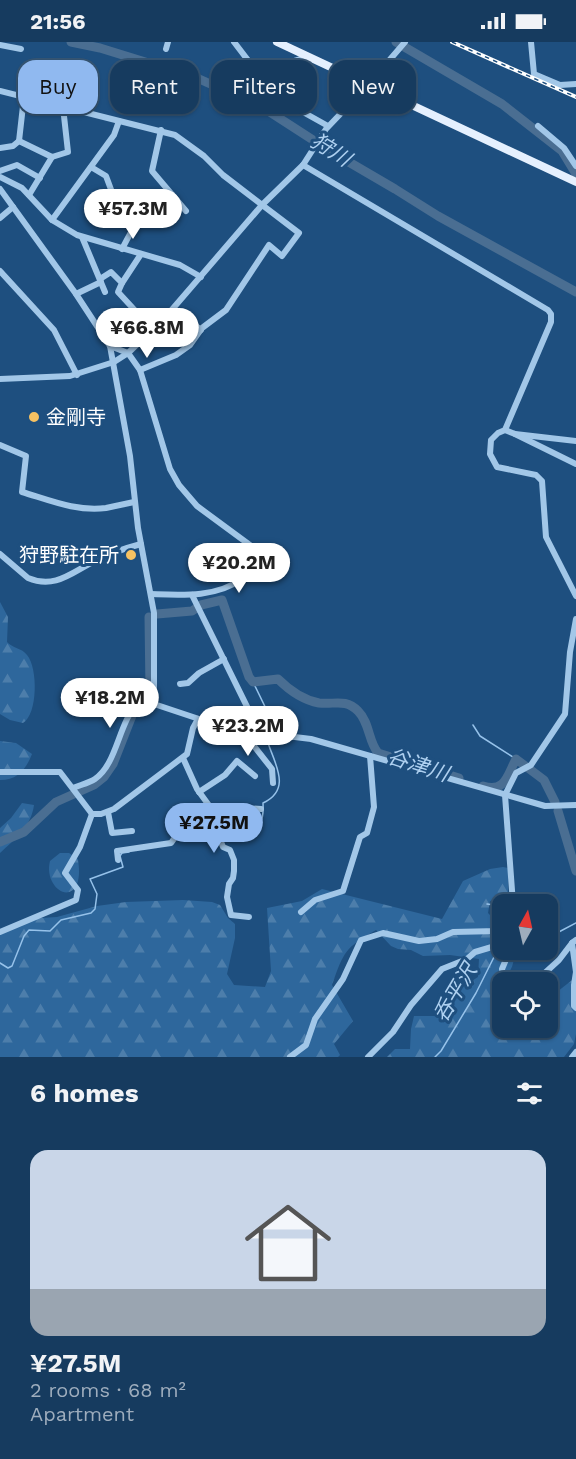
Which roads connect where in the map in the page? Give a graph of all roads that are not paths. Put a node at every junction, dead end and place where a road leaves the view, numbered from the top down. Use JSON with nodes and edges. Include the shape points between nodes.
{"nodes":[{"id":1,"x":234,"y":42,"type":"edge"},
{"id":2,"x":277,"y":42,"type":"edge"},
{"id":3,"x":531,"y":42,"type":"edge"},
{"id":4,"x":403,"y":44,"type":"edge"},
{"id":5,"x":0,"y":45,"type":"edge"},
{"id":6,"x":21,"y":49,"type":"dead end"},
{"id":7,"x":308,"y":57,"type":"junction"},
{"id":8,"x":248,"y":60,"type":"edge"},
{"id":9,"x":298,"y":60,"type":"edge"},
{"id":10,"x":390,"y":60,"type":"edge"},
{"id":11,"x":329,"y":67,"type":"edge"},
{"id":12,"x":576,"y":84,"type":"edge"},
{"id":13,"x":0,"y":91,"type":"edge"},
{"id":14,"x":18,"y":96,"type":"edge"},
{"id":15,"x":416,"y":108,"type":"edge"},
{"id":16,"x":22,"y":114,"type":"edge"},
{"id":17,"x":64,"y":114,"type":"edge"},
{"id":18,"x":91,"y":114,"type":"edge"},
{"id":19,"x":304,"y":114,"type":"edge"},
{"id":20,"x":341,"y":114,"type":"edge"},
{"id":21,"x":119,"y":121,"type":"junction"},
{"id":22,"x":538,"y":126,"type":"dead end"},
{"id":23,"x":327,"y":128,"type":"junction"},
{"id":24,"x":161,"y":130,"type":"junction"},
{"id":25,"x":19,"y":141,"type":"junction"},
{"id":26,"x":0,"y":148,"type":"edge"},
{"id":27,"x":52,"y":157,"type":"junction"},
{"id":28,"x":304,"y":163,"type":"junction"},
{"id":29,"x":576,"y":166,"type":"edge"},
{"id":30,"x":91,"y":167,"type":"junction"},
{"id":31,"x":0,"y":171,"type":"edge"},
{"id":32,"x":0,"y":177,"type":"edge"},
{"id":33,"x":40,"y":178,"type":"junction"},
{"id":34,"x":576,"y":182,"type":"edge"},
{"id":35,"x":0,"y":189,"type":"edge"},
{"id":36,"x":169,"y":193,"type":"junction"},
{"id":37,"x":29,"y":195,"type":"junction"},
{"id":38,"x":262,"y":205,"type":"junction"},
{"id":39,"x":13,"y":207,"type":"junction"},
{"id":40,"x":186,"y":211,"type":"dead end"},
{"id":41,"x":0,"y":218,"type":"edge"},
{"id":42,"x":52,"y":219,"type":"junction"},
{"id":43,"x":137,"y":221,"type":"junction"},
{"id":44,"x":82,"y":237,"type":"junction"},
{"id":45,"x":122,"y":249,"type":"junction"},
{"id":46,"x":141,"y":254,"type":"junction"},
{"id":47,"x":0,"y":271,"type":"edge"},
{"id":48,"x":201,"y":277,"type":"junction"},
{"id":49,"x":101,"y":281,"type":"junction"},
{"id":50,"x":122,"y":283,"type":"junction"},
{"id":51,"x":105,"y":292,"type":"dead end"},
{"id":52,"x":76,"y":294,"type":"junction"},
{"id":53,"x":172,"y":309,"type":"junction"},
{"id":54,"x":153,"y":330,"type":"junction"},
{"id":55,"x":201,"y":330,"type":"junction"},
{"id":56,"x":110,"y":346,"type":"junction"},
{"id":57,"x":128,"y":353,"type":"junction"},
{"id":58,"x":114,"y":362,"type":"junction"},
{"id":59,"x":140,"y":370,"type":"junction"},
{"id":60,"x":77,"y":375,"type":"junction"},
{"id":61,"x":0,"y":379,"type":"edge"},
{"id":62,"x":505,"y":430,"type":"junction"},
{"id":63,"x":515,"y":434,"type":"junction"},
{"id":64,"x":576,"y":441,"type":"edge"},
{"id":65,"x":0,"y":445,"type":"edge"},
{"id":66,"x":576,"y":464,"type":"edge"},
{"id":67,"x":134,"y":502,"type":"junction"},
{"id":68,"x":141,"y":543,"type":"junction"},
{"id":69,"x":0,"y":554,"type":"edge"},
{"id":70,"x":151,"y":594,"type":"junction"},
{"id":71,"x":192,"y":595,"type":"junction"},
{"id":72,"x":576,"y":596,"type":"edge"},
{"id":73,"x":576,"y":619,"type":"edge"},
{"id":74,"x":224,"y":659,"type":"junction"},
{"id":75,"x":180,"y":684,"type":"dead end"},
{"id":76,"x":154,"y":704,"type":"junction"},
{"id":77,"x":198,"y":719,"type":"junction"},
{"id":78,"x":246,"y":732,"type":"junction"},
{"id":79,"x":260,"y":733,"type":"junction"},
{"id":80,"x":370,"y":756,"type":"junction"},
{"id":81,"x":183,"y":758,"type":"junction"},
{"id":82,"x":0,"y":772,"type":"edge"},
{"id":83,"x":255,"y":776,"type":"dead end"},
{"id":84,"x":273,"y":783,"type":"dead end"},
{"id":85,"x":73,"y":788,"type":"junction"},
{"id":86,"x":200,"y":792,"type":"junction"},
{"id":87,"x":505,"y":795,"type":"junction"},
{"id":88,"x":576,"y":805,"type":"edge"},
{"id":89,"x":210,"y":806,"type":"junction"},
{"id":90,"x":261,"y":808,"type":"dead end"},
{"id":91,"x":108,"y":812,"type":"junction"},
{"id":92,"x":92,"y":814,"type":"junction"},
{"id":93,"x":132,"y":831,"type":"dead end"},
{"id":94,"x":217,"y":831,"type":"junction"},
{"id":95,"x":118,"y":860,"type":"dead end"},
{"id":96,"x":512,"y":894,"type":"edge"},
{"id":97,"x":301,"y":912,"type":"dead end"},
{"id":98,"x":249,"y":917,"type":"dead end"},
{"id":99,"x":492,"y":931,"type":"edge"},
{"id":100,"x":0,"y":932,"type":"edge"},
{"id":101,"x":574,"y":944,"type":"edge"},
{"id":102,"x":492,"y":947,"type":"edge"},
{"id":103,"x":546,"y":972,"type":"edge"},
{"id":104,"x":576,"y":1008,"type":"edge"},
{"id":105,"x":576,"y":1052,"type":"edge"},
{"id":106,"x":291,"y":1057,"type":"edge"},
{"id":107,"x":368,"y":1057,"type":"edge"},
{"id":108,"x":572,"y":1057,"type":"edge"}],
"edges":[{"from":1,"to":8,"type":"street"},
{"from":2,"to":7,"type":"main road"},
{"from":3,"to":12,"type":"street","via":[[534,74],[560,85]]},
{"from":4,"to":10,"type":"street"},
{"from":5,"to":6,"type":"street"},
{"from":7,"to":9,"type":"street"},
{"from":7,"to":11,"type":"main road"},
{"from":13,"to":14,"type":"street"},
{"from":15,"to":34,"type":"main road"},
{"from":16,"to":25,"type":"street"},
{"from":17,"to":27,"type":"street","via":[[68,152]]},
{"from":18,"to":21,"type":"street"},
{"from":19,"to":23,"type":"street"},
{"from":20,"to":23,"type":"street"},
{"from":21,"to":24,"type":"street"},
{"from":21,"to":30,"type":"street","via":[[114,135]]},
{"from":22,"to":29,"type":"street","via":[[564,148]]},
{"from":23,"to":28,"type":"street"},
{"from":24,"to":36,"type":"street","via":[[152,171]]},
{"from":24,"to":38,"type":"street","via":[[204,156]]},
{"from":25,"to":26,"type":"street"},
{"from":25,"to":27,"type":"street"},
{"from":27,"to":33,"type":"street"},
{"from":28,"to":38,"type":"street"},
{"from":28,"to":62,"type":"street","via":[[550,311],[551,322]]},
{"from":30,"to":42,"type":"street"},
{"from":30,"to":43,"type":"street","via":[[106,176],[116,204]]},
{"from":31,"to":33,"type":"street","via":[[17,165]]},
{"from":32,"to":37,"type":"street"},
{"from":33,"to":37,"type":"street"},
{"from":35,"to":39,"type":"street"},
{"from":36,"to":40,"type":"street"},
{"from":36,"to":43,"type":"street","via":[[150,204]]},
{"from":37,"to":42,"type":"street"},
{"from":38,"to":48,"type":"street"},
{"from":38,"to":55,"type":"street","via":[[299,233],[282,256],[269,245],[226,310]]},
{"from":39,"to":41,"type":"street"},
{"from":39,"to":52,"type":"street"},
{"from":42,"to":44,"type":"street"},
{"from":43,"to":45,"type":"street"},
{"from":44,"to":45,"type":"street"},
{"from":44,"to":49,"type":"street"},
{"from":45,"to":46,"type":"street"},
{"from":46,"to":48,"type":"street","via":[[180,265]]},
{"from":46,"to":50,"type":"street"},
{"from":47,"to":60,"type":"street","via":[[54,330]]},
{"from":48,"to":53,"type":"street"},
{"from":49,"to":50,"type":"street","via":[[111,272]]},
{"from":49,"to":51,"type":"street"},
{"from":49,"to":52,"type":"street"},
{"from":50,"to":54,"type":"street","via":[[118,292]]},
{"from":52,"to":56,"type":"street"},
{"from":53,"to":54,"type":"street"},
{"from":53,"to":55,"type":"street"},
{"from":54,"to":57,"type":"street"},
{"from":55,"to":59,"type":"street","via":[[176,355]]},
{"from":56,"to":57,"type":"street"},
{"from":56,"to":58,"type":"street"},
{"from":57,"to":58,"type":"street"},
{"from":57,"to":59,"type":"street"},
{"from":58,"to":60,"type":"street"},
{"from":58,"to":67,"type":"street"},
{"from":59,"to":71,"type":"street","via":[[170,468],[179,485],[197,506],[262,554],[242,579],[225,588]]},
{"from":60,"to":61,"type":"street"},
{"from":62,"to":63,"type":"street"},
{"from":62,"to":72,"type":"street","via":[[491,440],[493,463],[540,478],[546,537]]},
{"from":63,"to":64,"type":"street"},
{"from":63,"to":66,"type":"street"},
{"from":65,"to":67,"type":"street","via":[[26,456],[22,492],[67,506],[105,508]]},
{"from":67,"to":68,"type":"street"},
{"from":68,"to":69,"type":"street","via":[[96,560],[59,581],[28,578]]},
{"from":68,"to":70,"type":"street"},
{"from":70,"to":71,"type":"street"},
{"from":70,"to":76,"type":"street","via":[[155,627]]},
{"from":71,"to":74,"type":"street"},
{"from":73,"to":87,"type":"street","via":[[565,714],[531,765],[516,773]]},
{"from":74,"to":75,"type":"street","via":[[188,683]]},
{"from":74,"to":79,"type":"street"},
{"from":76,"to":77,"type":"street"},
{"from":76,"to":85,"type":"street","via":[[139,702],[130,710],[104,769],[95,779]]},
{"from":77,"to":78,"type":"street"},
{"from":77,"to":81,"type":"street"},
{"from":78,"to":79,"type":"street"},
{"from":78,"to":84,"type":"street","via":[[272,769]]},
{"from":79,"to":80,"type":"street","via":[[311,739]]},
{"from":80,"to":87,"type":"street"},
{"from":80,"to":97,"type":"street","via":[[374,807],[343,891],[315,900]]},
{"from":81,"to":86,"type":"street"},
{"from":81,"to":91,"type":"street"},
{"from":82,"to":85,"type":"street","via":[[55,770]]},
{"from":83,"to":86,"type":"street","via":[[237,761],[225,775]]},
{"from":85,"to":92,"type":"street"},
{"from":86,"to":89,"type":"street"},
{"from":87,"to":88,"type":"street","via":[[545,806]]},
{"from":87,"to":96,"type":"street"},
{"from":89,"to":90,"type":"street"},
{"from":89,"to":94,"type":"street","via":[[216,815]]},
{"from":91,"to":92,"type":"street"},
{"from":91,"to":93,"type":"street","via":[[112,833]]},
{"from":92,"to":100,"type":"street","via":[[65,873],[78,890],[76,900]]},
{"from":94,"to":95,"type":"street","via":[[176,836],[171,843],[117,851]]},
{"from":94,"to":98,"type":"street","via":[[234,860],[228,897],[231,915]]},
{"from":99,"to":106,"type":"street","via":[[453,932],[419,941],[383,933],[361,940],[343,979],[315,1019],[306,1045]]},
{"from":101,"to":103,"type":"street"},
{"from":101,"to":104,"type":"street"},
{"from":102,"to":107,"type":"street","via":[[442,969],[393,1032]]},
{"from":105,"to":108,"type":"street"}]}
